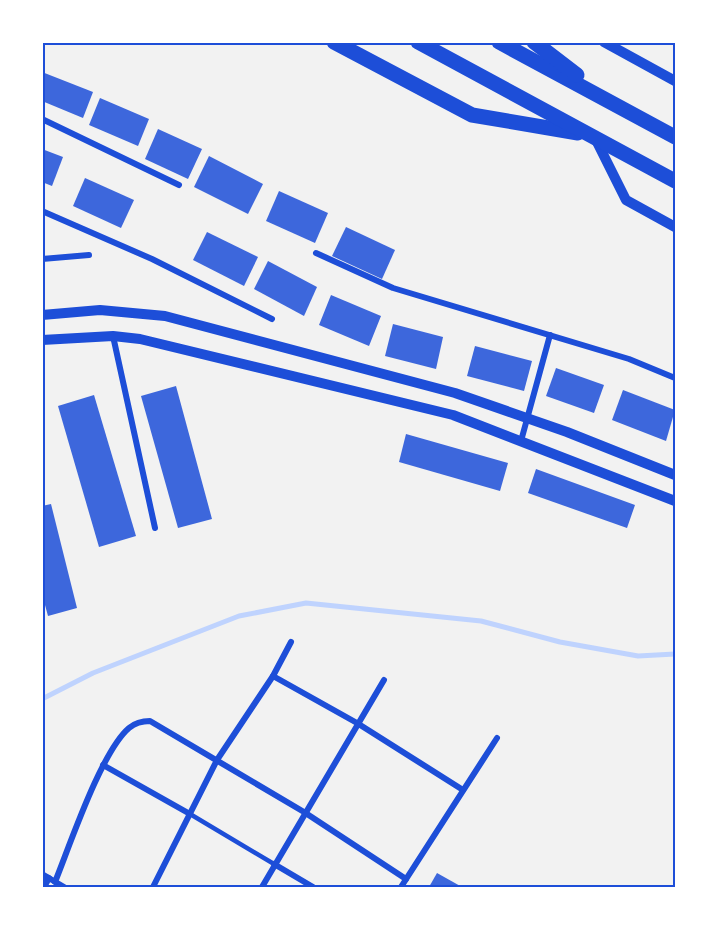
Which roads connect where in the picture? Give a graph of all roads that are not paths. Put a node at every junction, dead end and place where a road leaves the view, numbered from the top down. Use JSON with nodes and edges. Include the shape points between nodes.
{"nodes":[{"id":1,"x":334,"y":42,"type":"edge"},
{"id":2,"x":417,"y":42,"type":"edge"},
{"id":3,"x":534,"y":42,"type":"edge"},
{"id":4,"x":604,"y":42,"type":"edge"},
{"id":5,"x":503,"y":44,"type":"edge"},
{"id":6,"x":675,"y":81,"type":"edge"},
{"id":7,"x":612,"y":102,"type":"junction"},
{"id":8,"x":42,"y":118,"type":"edge"},
{"id":9,"x":593,"y":135,"type":"junction"},
{"id":10,"x":675,"y":137,"type":"edge"},
{"id":11,"x":675,"y":181,"type":"edge"},
{"id":12,"x":179,"y":185,"type":"dead end"},
{"id":13,"x":42,"y":211,"type":"edge"},
{"id":14,"x":675,"y":227,"type":"edge"},
{"id":15,"x":316,"y":254,"type":"dead end"},
{"id":16,"x":90,"y":255,"type":"dead end"},
{"id":17,"x":42,"y":259,"type":"edge"},
{"id":18,"x":42,"y":315,"type":"edge"},
{"id":19,"x":272,"y":319,"type":"dead end"},
{"id":20,"x":550,"y":335,"type":"junction"},
{"id":21,"x":113,"y":336,"type":"junction"},
{"id":22,"x":42,"y":340,"type":"edge"},
{"id":23,"x":675,"y":378,"type":"edge"},
{"id":24,"x":528,"y":418,"type":"junction"},
{"id":25,"x":521,"y":441,"type":"junction"},
{"id":26,"x":675,"y":476,"type":"edge"},
{"id":27,"x":675,"y":501,"type":"edge"},
{"id":28,"x":155,"y":528,"type":"dead end"},
{"id":29,"x":291,"y":642,"type":"dead end"},
{"id":30,"x":273,"y":676,"type":"junction"},
{"id":31,"x":384,"y":680,"type":"dead end"},
{"id":32,"x":357,"y":723,"type":"junction"},
{"id":33,"x":497,"y":738,"type":"dead end"},
{"id":34,"x":217,"y":760,"type":"junction"},
{"id":35,"x":104,"y":765,"type":"junction"},
{"id":36,"x":463,"y":790,"type":"junction"},
{"id":37,"x":304,"y":812,"type":"junction"},
{"id":38,"x":190,"y":814,"type":"junction"},
{"id":39,"x":274,"y":864,"type":"junction"},
{"id":40,"x":42,"y":874,"type":"edge"},
{"id":41,"x":406,"y":879,"type":"junction"},
{"id":42,"x":52,"y":880,"type":"junction"},
{"id":43,"x":44,"y":887,"type":"edge"},
{"id":44,"x":64,"y":887,"type":"edge"},
{"id":45,"x":153,"y":887,"type":"edge"},
{"id":46,"x":262,"y":887,"type":"edge"},
{"id":47,"x":314,"y":887,"type":"edge"},
{"id":48,"x":401,"y":887,"type":"edge"}],
"edges":[{"from":1,"to":9,"type":"highway","via":[[472,115]]},
{"from":2,"to":9,"type":"highway"},
{"from":3,"to":7,"type":"highway"},
{"from":4,"to":6,"type":"street"},
{"from":5,"to":7,"type":"highway"},
{"from":7,"to":10,"type":"highway"},
{"from":8,"to":12,"type":"street"},
{"from":9,"to":11,"type":"highway"},
{"from":9,"to":14,"type":"street","via":[[626,200]]},
{"from":13,"to":19,"type":"street","via":[[152,259]]},
{"from":15,"to":20,"type":"street","via":[[393,288]]},
{"from":16,"to":17,"type":"street"},
{"from":18,"to":24,"type":"street","via":[[100,310],[165,316],[406,378]]},
{"from":20,"to":23,"type":"street","via":[[629,359]]},
{"from":20,"to":24,"type":"street"},
{"from":21,"to":22,"type":"street"},
{"from":21,"to":25,"type":"street","via":[[176,346],[368,393],[453,415]]},
{"from":21,"to":28,"type":"street"},
{"from":24,"to":25,"type":"street"},
{"from":24,"to":26,"type":"street"},
{"from":25,"to":27,"type":"street"},
{"from":29,"to":30,"type":"street"},
{"from":30,"to":32,"type":"street"},
{"from":30,"to":34,"type":"street"},
{"from":31,"to":32,"type":"street"},
{"from":32,"to":36,"type":"street"},
{"from":32,"to":37,"type":"street"},
{"from":33,"to":36,"type":"street"},
{"from":34,"to":35,"type":"street","via":[[150,721],[128,729]]},
{"from":34,"to":37,"type":"street"},
{"from":34,"to":38,"type":"street"},
{"from":35,"to":38,"type":"street"},
{"from":35,"to":42,"type":"street"},
{"from":36,"to":41,"type":"street"},
{"from":37,"to":39,"type":"street"},
{"from":37,"to":41,"type":"street"},
{"from":38,"to":39,"type":"lane"},
{"from":38,"to":45,"type":"street"},
{"from":39,"to":46,"type":"street"},
{"from":39,"to":47,"type":"street"},
{"from":40,"to":42,"type":"street"},
{"from":41,"to":48,"type":"street"},
{"from":42,"to":43,"type":"street"},
{"from":42,"to":44,"type":"street"}]}
